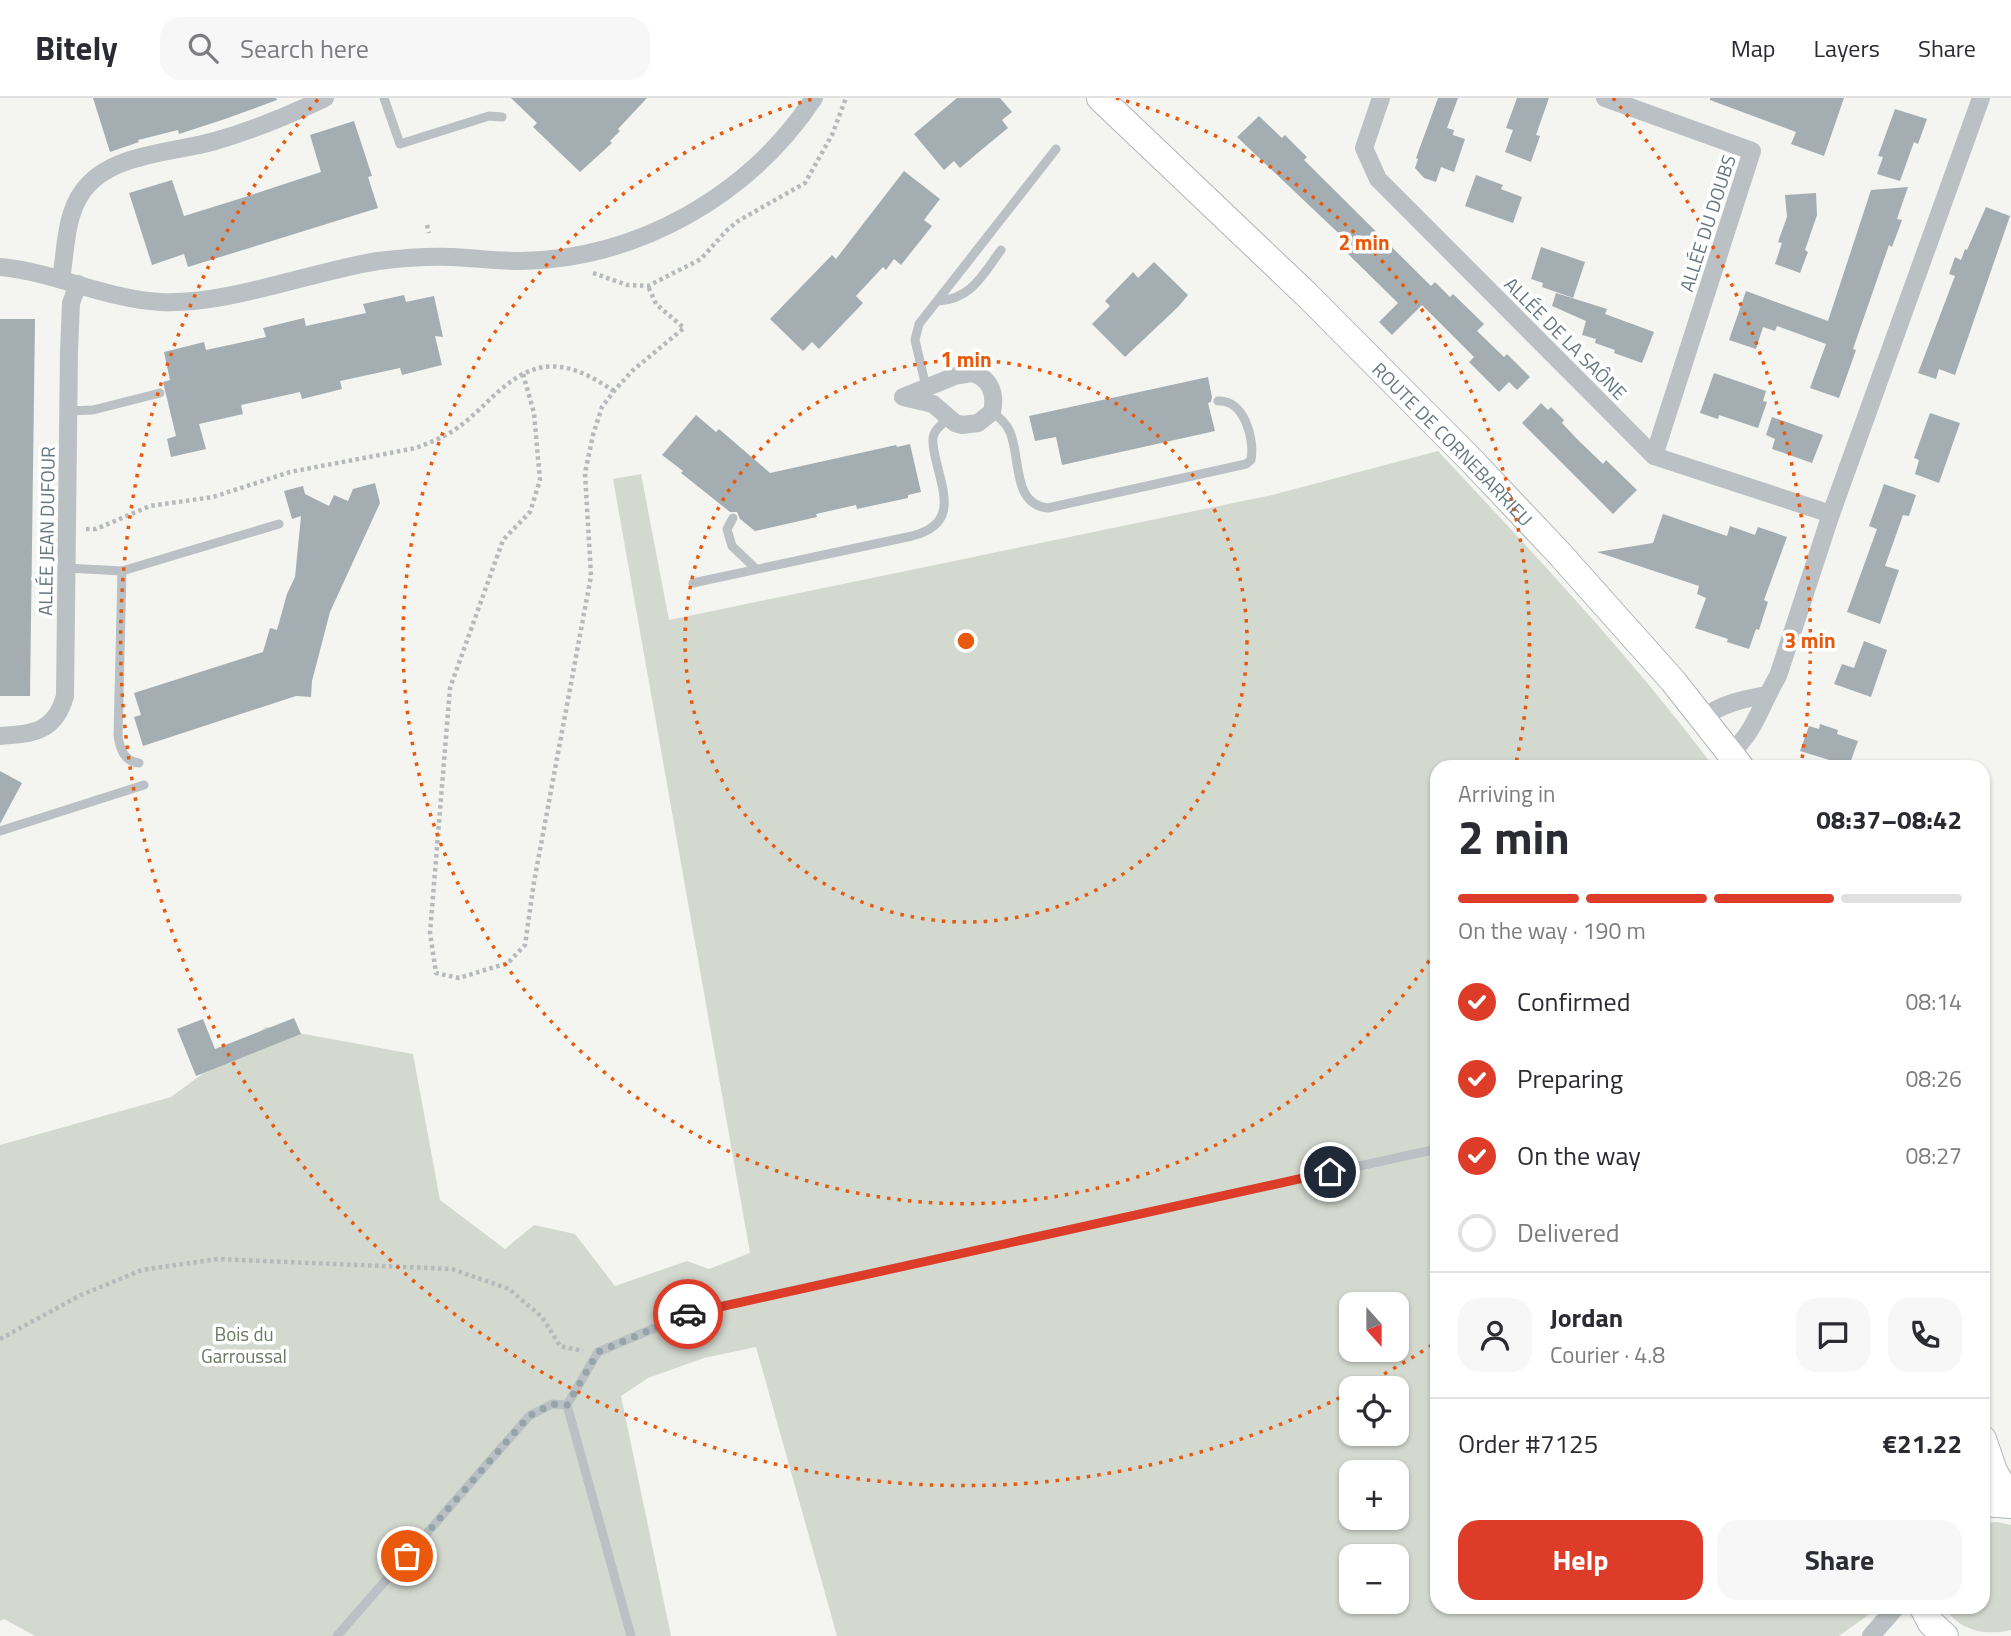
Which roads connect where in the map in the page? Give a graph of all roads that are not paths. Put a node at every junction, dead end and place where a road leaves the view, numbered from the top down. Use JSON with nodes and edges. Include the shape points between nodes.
{"nodes":[{"id":1,"x":325,"y":98,"type":"edge"},
{"id":2,"x":384,"y":98,"type":"edge"},
{"id":3,"x":814,"y":98,"type":"edge"},
{"id":4,"x":1100,"y":98,"type":"edge"},
{"id":5,"x":1119,"y":98,"type":"edge"},
{"id":6,"x":1381,"y":98,"type":"edge"},
{"id":7,"x":1605,"y":98,"type":"edge"},
{"id":8,"x":1974,"y":100,"type":"edge"},
{"id":9,"x":502,"y":117,"type":"dead end"},
{"id":10,"x":1145,"y":138,"type":"junction"},
{"id":11,"x":1056,"y":149,"type":"dead end"},
{"id":12,"x":1001,"y":250,"type":"dead end"},
{"id":13,"x":0,"y":267,"type":"edge"},
{"id":14,"x":69,"y":281,"type":"junction"},
{"id":15,"x":938,"y":301,"type":"junction"},
{"id":16,"x":926,"y":387,"type":"junction"},
{"id":17,"x":160,"y":393,"type":"dead end"},
{"id":18,"x":1218,"y":401,"type":"dead end"},
{"id":19,"x":68,"y":411,"type":"junction"},
{"id":20,"x":992,"y":412,"type":"junction"},
{"id":21,"x":949,"y":418,"type":"junction"},
{"id":22,"x":1654,"y":456,"type":"junction"},
{"id":23,"x":1831,"y":514,"type":"junction"},
{"id":24,"x":733,"y":517,"type":"dead end"},
{"id":25,"x":279,"y":524,"type":"dead end"},
{"id":26,"x":67,"y":568,"type":"junction"},
{"id":27,"x":757,"y":569,"type":"junction"},
{"id":28,"x":122,"y":571,"type":"junction"},
{"id":29,"x":693,"y":583,"type":"dead end"},
{"id":30,"x":1766,"y":695,"type":"junction"},
{"id":31,"x":1703,"y":718,"type":"junction"},
{"id":32,"x":0,"y":736,"type":"edge"},
{"id":33,"x":1735,"y":760,"type":"edge"},
{"id":34,"x":139,"y":763,"type":"dead end"},
{"id":35,"x":144,"y":785,"type":"dead end"},
{"id":36,"x":0,"y":831,"type":"edge"},
{"id":37,"x":1430,"y":1151,"type":"edge"},
{"id":38,"x":567,"y":1405,"type":"junction"},
{"id":39,"x":1990,"y":1459,"type":"edge"},
{"id":40,"x":1990,"y":1502,"type":"edge"},
{"id":41,"x":2011,"y":1503,"type":"edge"},
{"id":42,"x":1890,"y":1614,"type":"edge"},
{"id":43,"x":1926,"y":1614,"type":"edge"},
{"id":44,"x":337,"y":1636,"type":"edge"},
{"id":45,"x":631,"y":1636,"type":"edge"},
{"id":46,"x":1871,"y":1636,"type":"edge"},
{"id":47,"x":1945,"y":1636,"type":"edge"}],
"edges":[{"from":1,"to":14,"type":"street","name":"ALLÉE JEAN DUFOUR","via":[[253,129],[125,162],[102,173],[74,206]]},
{"from":2,"to":9,"type":"lane","via":[[400,144],[489,116]]},
{"from":3,"to":14,"type":"street","via":[[774,149],[721,194],[660,230],[593,252],[522,261],[394,259],[181,302],[127,297]]},
{"from":4,"to":10,"type":"main road","name":"ROUTE DE CORNEBARRIEU"},
{"from":5,"to":10,"type":"main road","name":"ROUTE DE CORNEBARRIEU"},
{"from":6,"to":22,"type":"street","name":"ALLÉE DE LA SAÔNE","via":[[1364,148],[1378,179]]},
{"from":7,"to":22,"type":"street","name":"ALLÉE DU DOUBS","via":[[1752,151]]},
{"from":8,"to":23,"type":"street"},
{"from":10,"to":31,"type":"main road","name":"ROUTE DE CORNEBARRIEU","via":[[1463,451]]},
{"from":11,"to":15,"type":"lane"},
{"from":12,"to":15,"type":"lane","via":[[970,290]]},
{"from":13,"to":14,"type":"street"},
{"from":14,"to":19,"type":"street","name":"ALLÉE JEAN DUFOUR"},
{"from":15,"to":16,"type":"lane","via":[[919,324],[915,340]]},
{"from":16,"to":20,"type":"street","via":[[965,373],[979,375],[992,390]]},
{"from":16,"to":21,"type":"street","via":[[903,397],[933,404]]},
{"from":17,"to":19,"type":"lane","via":[[93,410]]},
{"from":18,"to":20,"type":"lane","via":[[1232,403],[1243,415],[1252,452],[1246,464],[1048,508],[1026,498],[1010,433]]},
{"from":19,"to":26,"type":"street","name":"ALLÉE JEAN DUFOUR"},
{"from":20,"to":21,"type":"street","via":[[971,425]]},
{"from":21,"to":27,"type":"lane","via":[[933,439],[945,502],[943,515],[932,529]]},
{"from":22,"to":23,"type":"street","name":"ALLÉE DE LA SAÔNE"},
{"from":23,"to":30,"type":"street","via":[[1778,676]]},
{"from":24,"to":27,"type":"lane","via":[[727,530],[730,542]]},
{"from":25,"to":28,"type":"lane"},
{"from":26,"to":28,"type":"lane"},
{"from":26,"to":32,"type":"street","name":"ALLÉE JEAN DUFOUR","via":[[61,708],[48,725],[34,733]]},
{"from":27,"to":29,"type":"lane"},
{"from":28,"to":34,"type":"lane","via":[[118,736],[125,757]]},
{"from":30,"to":31,"type":"street","via":[[1740,700]]},
{"from":30,"to":33,"type":"street"},
{"from":31,"to":33,"type":"main road","name":"ROUTE DE CORNEBARRIEU"},
{"from":35,"to":36,"type":"lane"},
{"from":37,"to":38,"type":"lane","via":[[690,1313],[598,1352]]},
{"from":38,"to":44,"type":"lane","via":[[552,1404],[529,1416]]},
{"from":38,"to":45,"type":"lane"},
{"from":39,"to":41,"type":"main road"},
{"from":40,"to":41,"type":"main road"},
{"from":42,"to":46,"type":"street"},
{"from":43,"to":47,"type":"main road"}]}
